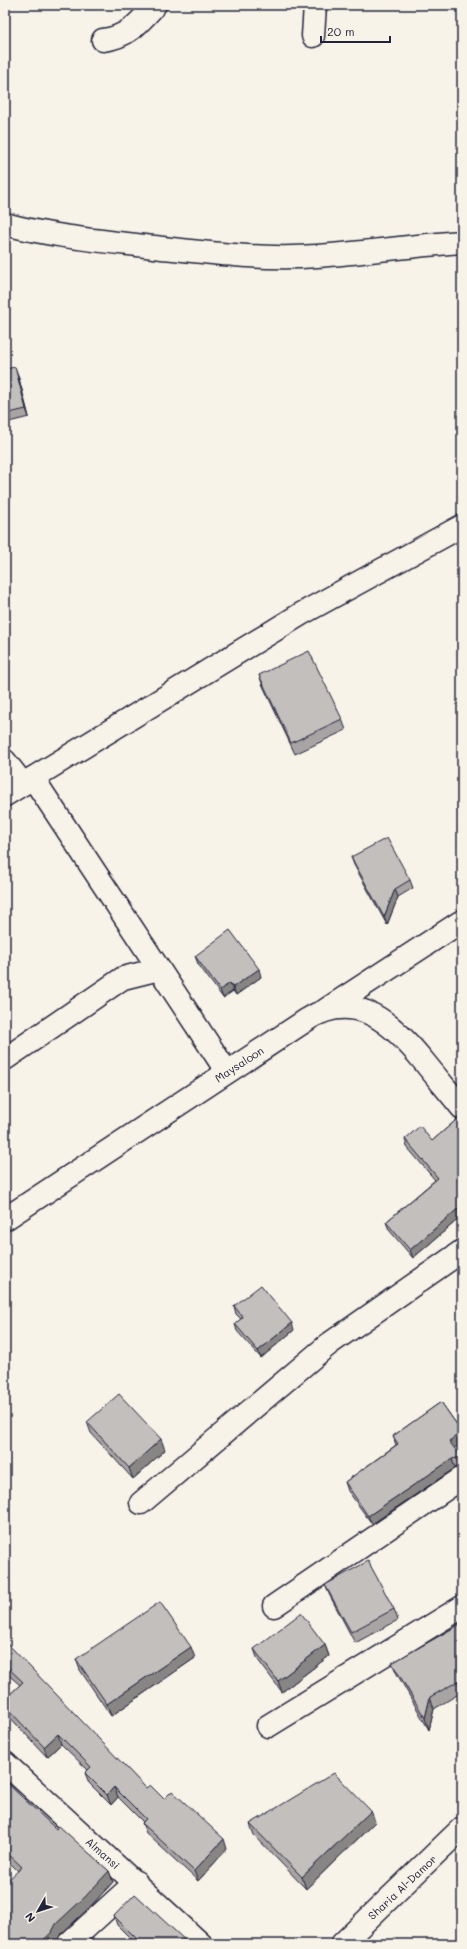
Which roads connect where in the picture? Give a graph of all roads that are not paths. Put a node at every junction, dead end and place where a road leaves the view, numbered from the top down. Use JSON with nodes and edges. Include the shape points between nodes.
{"nodes":[{"id":1,"x":155,"y":5,"type":"edge"},
{"id":2,"x":315,"y":5,"type":"edge"},
{"id":3,"x":313,"y":36,"type":"dead end"},
{"id":4,"x":103,"y":40,"type":"dead end"},
{"id":5,"x":5,"y":224,"type":"edge"},
{"id":6,"x":462,"y":242,"type":"edge"},
{"id":7,"x":462,"y":526,"type":"edge"},
{"id":8,"x":5,"y":761,"type":"edge"},
{"id":9,"x":28,"y":781,"type":"junction"},
{"id":10,"x":5,"y":795,"type":"edge"},
{"id":11,"x":462,"y":921,"type":"edge"},
{"id":12,"x":159,"y":969,"type":"junction"},
{"id":13,"x":324,"y":1011,"type":"junction"},
{"id":14,"x":5,"y":1059,"type":"edge"},
{"id":15,"x":227,"y":1072,"type":"junction"},
{"id":16,"x":462,"y":1108,"type":"edge"},
{"id":17,"x":5,"y":1219,"type":"edge"},
{"id":18,"x":462,"y":1251,"type":"edge"},
{"id":19,"x":462,"y":1478,"type":"edge"},
{"id":20,"x":141,"y":1504,"type":"dead end"},
{"id":21,"x":274,"y":1606,"type":"dead end"},
{"id":22,"x":462,"y":1606,"type":"edge"},
{"id":23,"x":268,"y":1726,"type":"dead end"},
{"id":24,"x":5,"y":1763,"type":"edge"},
{"id":25,"x":462,"y":1828,"type":"edge"},
{"id":26,"x":136,"y":1882,"type":"junction"},
{"id":27,"x":68,"y":1944,"type":"edge"},
{"id":28,"x":201,"y":1944,"type":"edge"},
{"id":29,"x":342,"y":1944,"type":"edge"}],
"edges":[{"from":1,"to":4,"type":"street","via":[[135,28],[124,35]]},
{"from":2,"to":3,"type":"street"},
{"from":5,"to":6,"type":"street","via":[[28,230],[112,242],[247,257],[317,257]]},
{"from":7,"to":9,"type":"street","via":[[301,614]]},
{"from":8,"to":9,"type":"street"},
{"from":9,"to":10,"type":"street"},
{"from":9,"to":12,"type":"street"},
{"from":11,"to":13,"type":"street"},
{"from":12,"to":14,"type":"street","via":[[123,978]]},
{"from":12,"to":15,"type":"street"},
{"from":13,"to":15,"type":"street","name":"Maysaloon"},
{"from":13,"to":16,"type":"street","name":"Maysaloon","via":[[356,1008],[376,1016],[395,1029]]},
{"from":15,"to":17,"type":"street","name":"Maysaloon"},
{"from":18,"to":20,"type":"street","via":[[329,1344]]},
{"from":19,"to":21,"type":"street"},
{"from":22,"to":23,"type":"street"},
{"from":24,"to":26,"type":"street","name":"Almansi"},
{"from":25,"to":29,"type":"street","name":"Sharia Al-Damor"},
{"from":26,"to":27,"type":"street"},
{"from":26,"to":28,"type":"street","name":"Almansi"}]}
